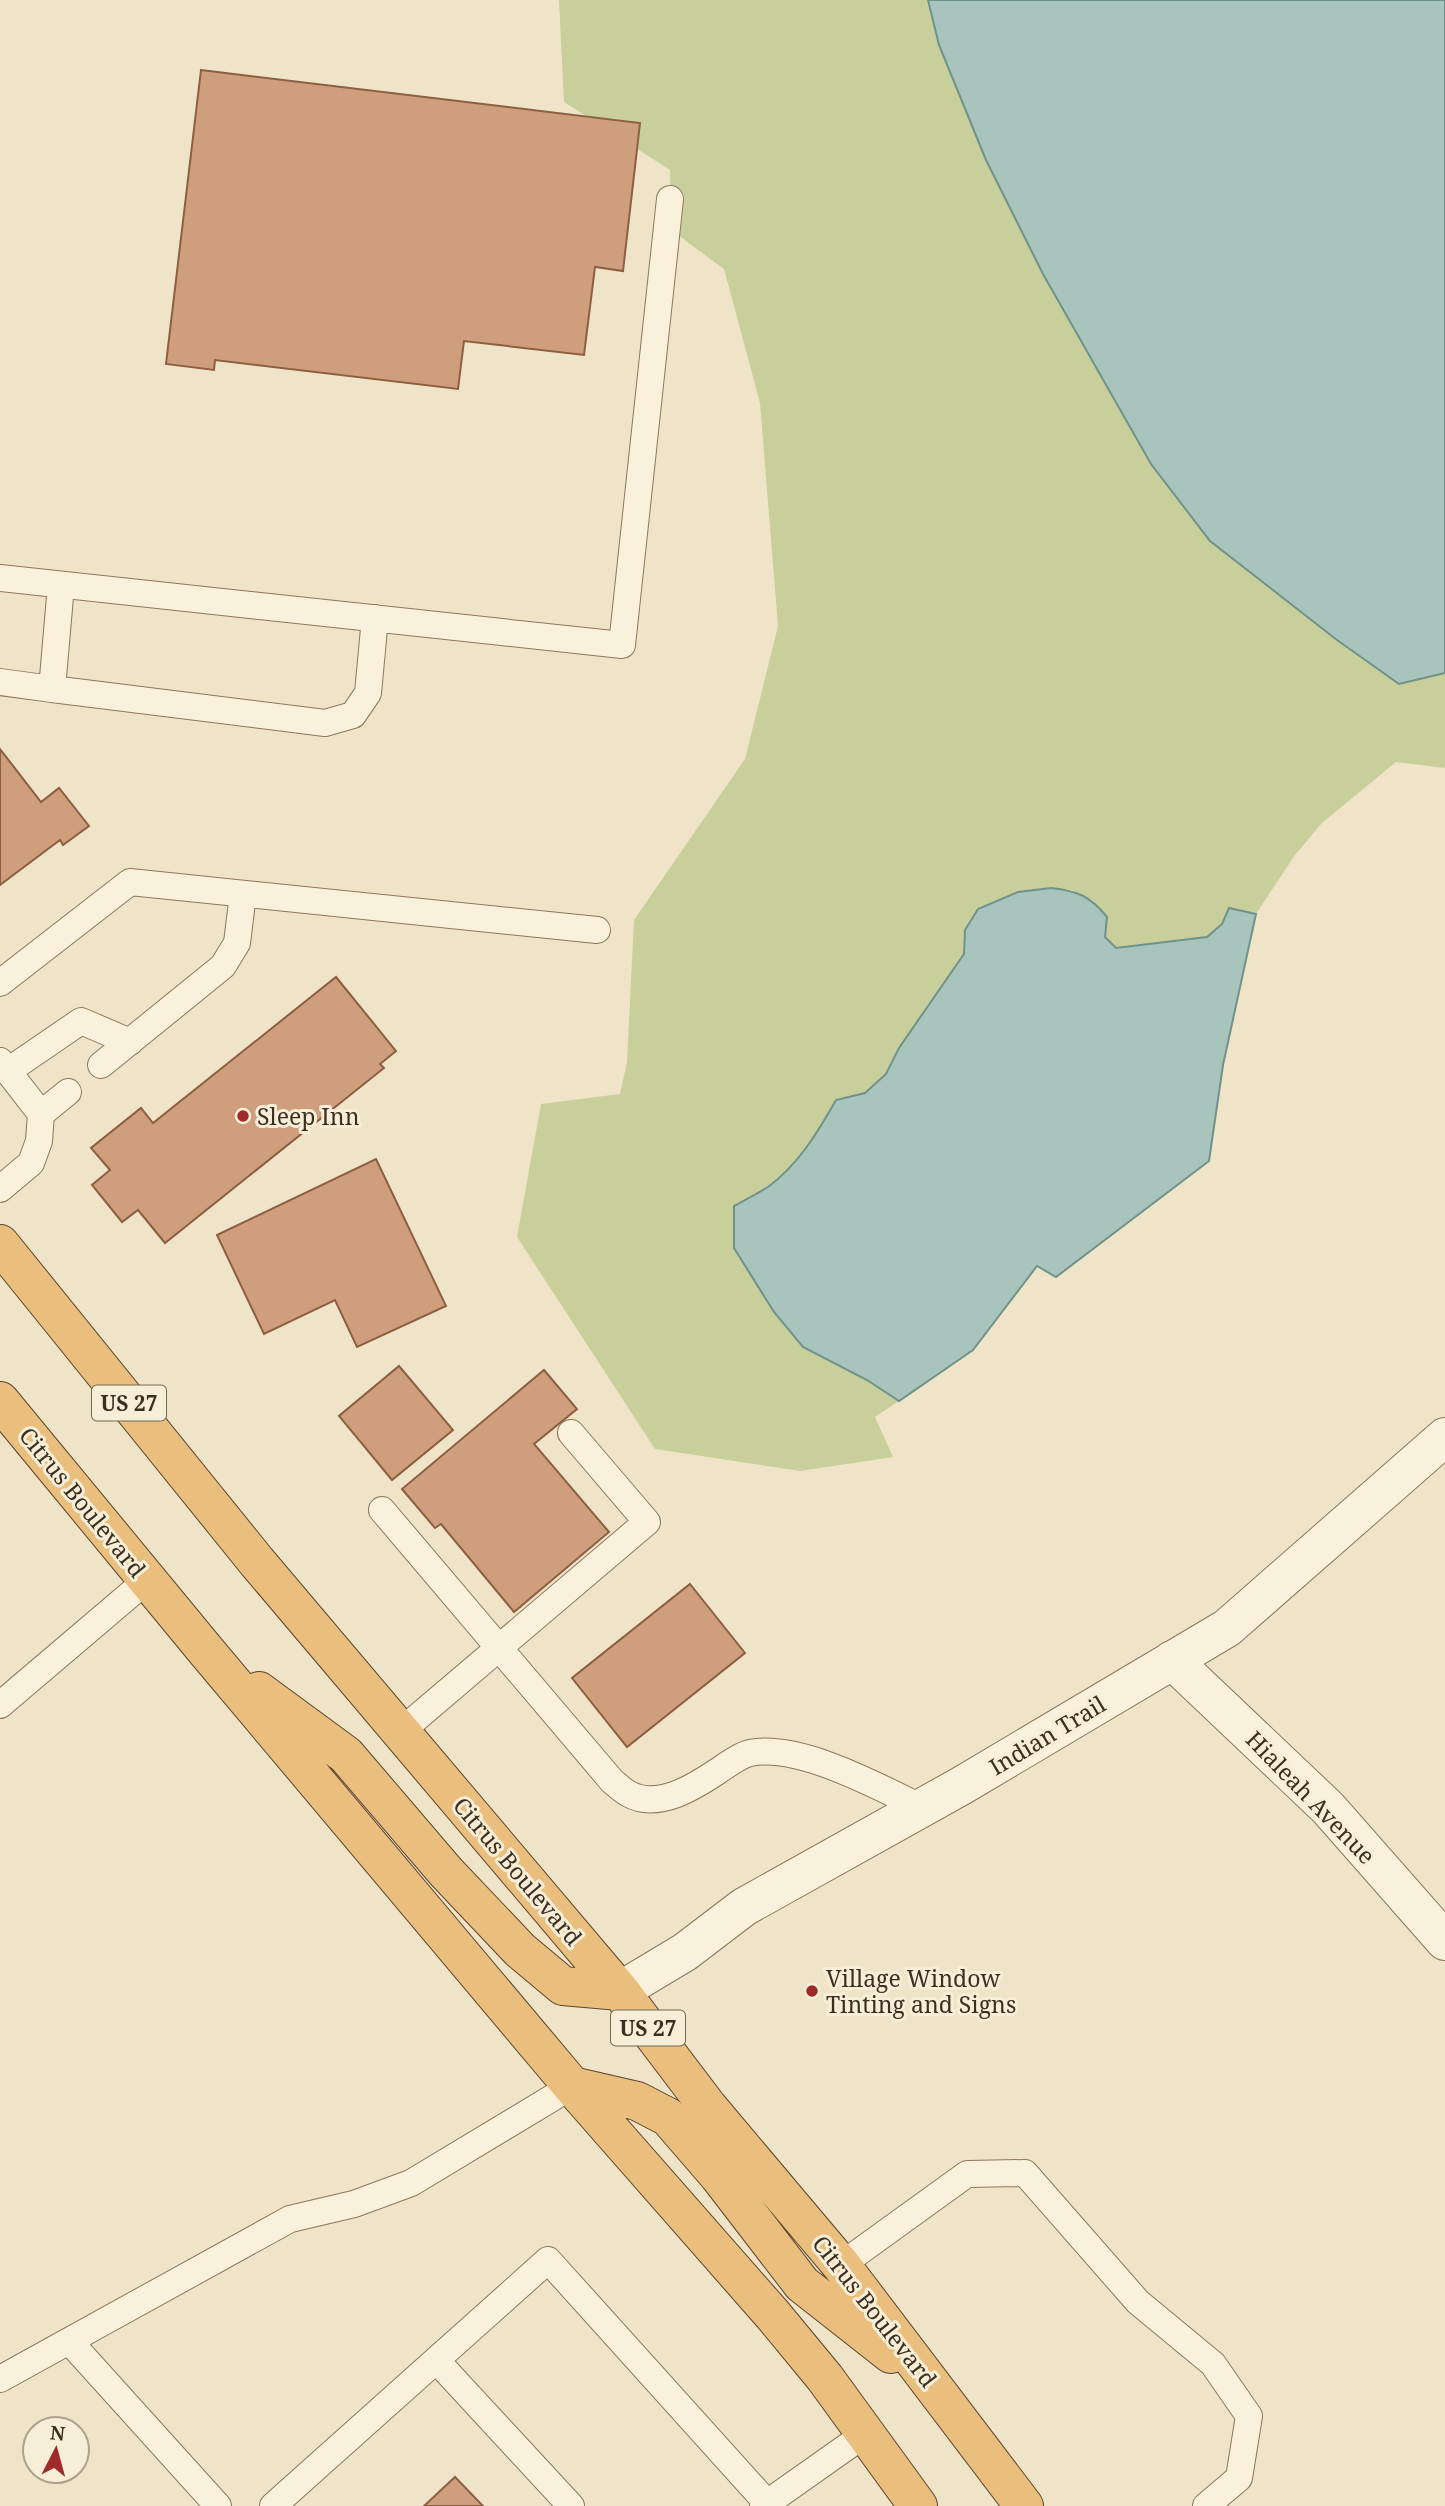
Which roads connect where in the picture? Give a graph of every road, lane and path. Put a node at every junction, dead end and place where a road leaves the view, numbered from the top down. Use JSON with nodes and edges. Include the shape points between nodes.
{"nodes":[{"id":1,"x":670,"y":199,"type":"dead end"},
{"id":2,"x":0,"y":578,"type":"edge"},
{"id":3,"x":61,"y":585,"type":"junction"},
{"id":4,"x":375,"y":618,"type":"junction"},
{"id":5,"x":0,"y":682,"type":"edge"},
{"id":6,"x":52,"y":689,"type":"junction"},
{"id":7,"x":243,"y":894,"type":"junction"},
{"id":8,"x":597,"y":930,"type":"dead end"},
{"id":9,"x":0,"y":983,"type":"edge"},
{"id":10,"x":130,"y":1042,"type":"junction"},
{"id":11,"x":101,"y":1065,"type":"dead end"},
{"id":12,"x":4,"y":1066,"type":"edge"},
{"id":13,"x":68,"y":1092,"type":"dead end"},
{"id":14,"x":41,"y":1114,"type":"junction"},
{"id":15,"x":0,"y":1189,"type":"edge"},
{"id":16,"x":0,"y":1244,"type":"edge"},
{"id":17,"x":0,"y":1401,"type":"edge"},
{"id":18,"x":571,"y":1433,"type":"dead end"},
{"id":19,"x":1445,"y":1437,"type":"edge"},
{"id":20,"x":382,"y":1510,"type":"dead end"},
{"id":21,"x":147,"y":1580,"type":"junction"},
{"id":22,"x":498,"y":1647,"type":"junction"},
{"id":23,"x":207,"y":1652,"type":"junction"},
{"id":24,"x":1172,"y":1660,"type":"junction"},
{"id":25,"x":0,"y":1705,"type":"edge"},
{"id":26,"x":400,"y":1732,"type":"junction"},
{"id":27,"x":922,"y":1808,"type":"junction"},
{"id":28,"x":1445,"y":1941,"type":"edge"},
{"id":29,"x":620,"y":1991,"type":"junction"},
{"id":30,"x":572,"y":2086,"type":"junction"},
{"id":31,"x":841,"y":2265,"type":"junction"},
{"id":32,"x":70,"y":2342,"type":"junction"},
{"id":33,"x":436,"y":2360,"type":"junction"},
{"id":34,"x":4,"y":2367,"type":"edge"},
{"id":35,"x":936,"y":2389,"type":"junction"},
{"id":36,"x":865,"y":2434,"type":"junction"},
{"id":37,"x":765,"y":2504,"type":"edge"},
{"id":38,"x":218,"y":2506,"type":"edge"},
{"id":39,"x":273,"y":2506,"type":"edge"},
{"id":40,"x":571,"y":2506,"type":"edge"},
{"id":41,"x":918,"y":2506,"type":"edge"},
{"id":42,"x":1024,"y":2506,"type":"edge"},
{"id":43,"x":1206,"y":2506,"type":"edge"}],
"edges":[{"from":1,"to":4,"type":"lane","via":[[622,645]]},
{"from":2,"to":3,"type":"lane"},
{"from":3,"to":4,"type":"lane"},
{"from":3,"to":6,"type":"lane"},
{"from":4,"to":6,"type":"lane","via":[[368,692],[353,715],[325,723]]},
{"from":5,"to":6,"type":"lane"},
{"from":7,"to":8,"type":"lane"},
{"from":7,"to":9,"type":"lane","via":[[130,882]]},
{"from":7,"to":10,"type":"lane","via":[[237,943],[223,966]]},
{"from":10,"to":11,"type":"lane"},
{"from":10,"to":12,"type":"lane","via":[[81,1021]]},
{"from":12,"to":14,"type":"lane"},
{"from":13,"to":14,"type":"lane"},
{"from":14,"to":15,"type":"lane","via":[[39,1141],[30,1163]]},
{"from":16,"to":26,"type":"highway","name":"Citrus Boulevard","number":"US 27"},
{"from":17,"to":21,"type":"highway","name":"Citrus Boulevard"},
{"from":18,"to":22,"type":"lane","via":[[647,1522]]},
{"from":19,"to":24,"type":"street","name":"Indian Trail","via":[[1227,1628]]},
{"from":20,"to":22,"type":"lane"},
{"from":21,"to":23,"type":"highway","name":"Citrus Boulevard"},
{"from":21,"to":25,"type":"lane"},
{"from":22,"to":26,"type":"lane"},
{"from":22,"to":27,"type":"lane","via":[[629,1795],[652,1800],[664,1797],[690,1789],[749,1753],[780,1753],[860,1778]]},
{"from":23,"to":29,"type":"highway","via":[[346,1755],[455,1882],[520,1950],[563,1986]]},
{"from":23,"to":30,"type":"highway","name":"Citrus Boulevard"},
{"from":24,"to":27,"type":"street","name":"Indian Trail"},
{"from":24,"to":28,"type":"street","name":"Hialeah Avenue","via":[[1328,1808]]},
{"from":26,"to":29,"type":"highway","name":"Citrus Boulevard","number":"US 27"},
{"from":27,"to":29,"type":"street","name":"Indian Trail","via":[[744,1907],[685,1952]]},
{"from":29,"to":31,"type":"highway","name":"Citrus Boulevard","number":"US 27","via":[[708,2107]]},
{"from":30,"to":32,"type":"lane","via":[[411,2183],[354,2204],[290,2219]]},
{"from":30,"to":35,"type":"highway","via":[[637,2101],[668,2117],[802,2284]]},
{"from":30,"to":36,"type":"highway","name":"Citrus Boulevard","via":[[773,2315]]},
{"from":31,"to":35,"type":"highway","name":"Citrus Boulevard","number":"US 27"},
{"from":31,"to":43,"type":"lane","via":[[967,2174],[1025,2173],[1138,2302],[1213,2364],[1249,2416],[1239,2478]]},
{"from":32,"to":34,"type":"lane"},
{"from":32,"to":38,"type":"lane"},
{"from":33,"to":37,"type":"lane","via":[[548,2260]]},
{"from":33,"to":39,"type":"lane"},
{"from":33,"to":40,"type":"lane"},
{"from":35,"to":42,"type":"highway","name":"Citrus Boulevard","number":"US 27"},
{"from":36,"to":37,"type":"lane"},
{"from":36,"to":41,"type":"highway","name":"Citrus Boulevard"}]}
